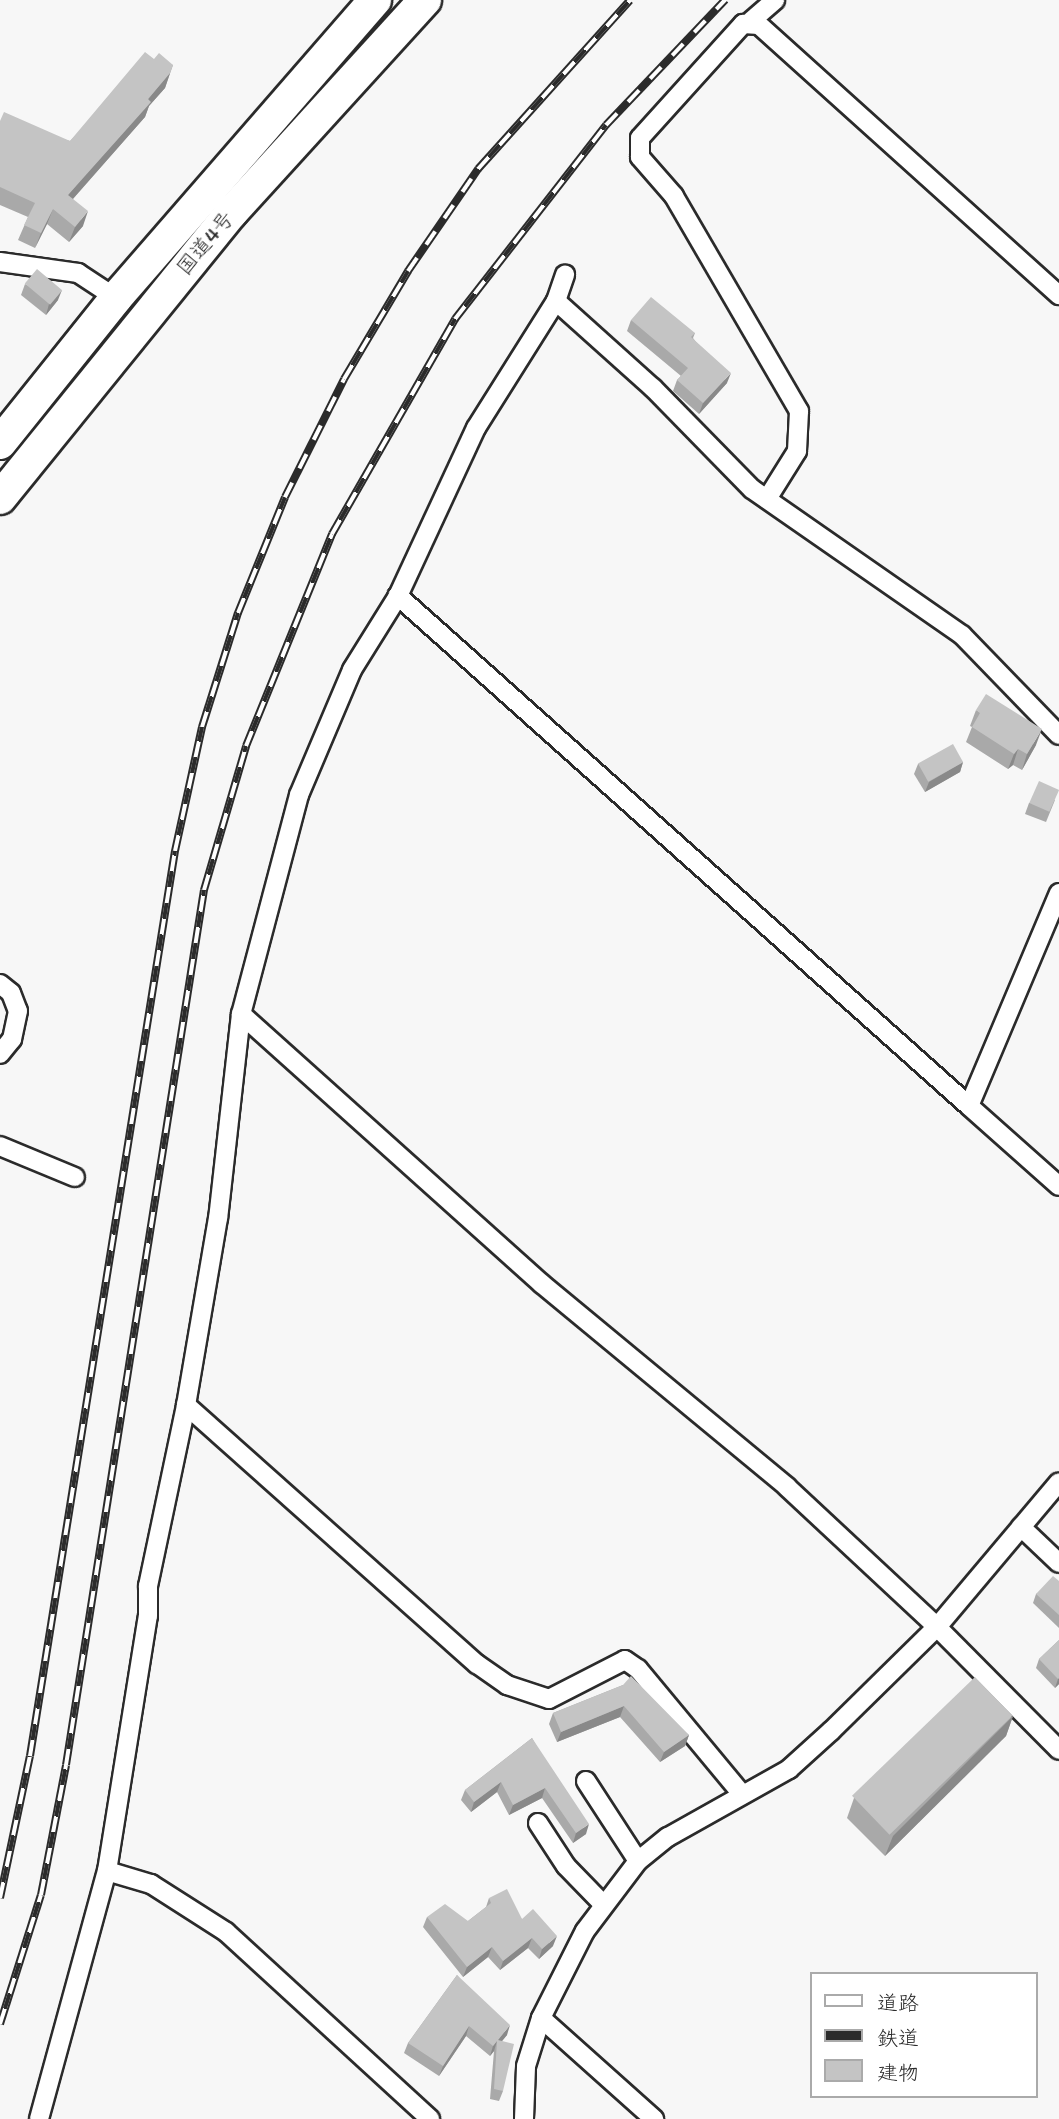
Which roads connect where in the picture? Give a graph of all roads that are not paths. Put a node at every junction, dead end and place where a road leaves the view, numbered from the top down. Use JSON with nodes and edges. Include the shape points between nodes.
{"nodes":[{"id":1,"x":374,"y":0,"type":"edge"},
{"id":2,"x":425,"y":0,"type":"edge"},
{"id":3,"x":775,"y":0,"type":"edge"},
{"id":4,"x":751,"y":21,"type":"junction"},
{"id":5,"x":0,"y":262,"type":"edge"},
{"id":6,"x":565,"y":275,"type":"dead end"},
{"id":7,"x":1059,"y":295,"type":"edge"},
{"id":8,"x":116,"y":298,"type":"junction"},
{"id":9,"x":556,"y":301,"type":"junction"},
{"id":10,"x":0,"y":443,"type":"edge"},
{"id":11,"x":0,"y":498,"type":"edge"},
{"id":12,"x":767,"y":499,"type":"junction"},
{"id":13,"x":398,"y":596,"type":"junction"},
{"id":14,"x":1059,"y":734,"type":"edge"},
{"id":15,"x":1059,"y":893,"type":"edge"},
{"id":16,"x":0,"y":984,"type":"edge"},
{"id":17,"x":242,"y":1014,"type":"junction"},
{"id":18,"x":0,"y":1054,"type":"edge"},
{"id":19,"x":969,"y":1106,"type":"junction"},
{"id":20,"x":0,"y":1146,"type":"edge"},
{"id":21,"x":75,"y":1177,"type":"dead end"},
{"id":22,"x":1059,"y":1186,"type":"edge"},
{"id":23,"x":186,"y":1405,"type":"junction"},
{"id":24,"x":1059,"y":1482,"type":"edge"},
{"id":25,"x":1021,"y":1527,"type":"junction"},
{"id":26,"x":1059,"y":1563,"type":"edge"},
{"id":27,"x":937,"y":1627,"type":"junction"},
{"id":28,"x":1059,"y":1751,"type":"edge"},
{"id":29,"x":586,"y":1782,"type":"dead end"},
{"id":30,"x":741,"y":1793,"type":"junction"},
{"id":31,"x":538,"y":1823,"type":"dead end"},
{"id":32,"x":638,"y":1861,"type":"junction"},
{"id":33,"x":107,"y":1871,"type":"junction"},
{"id":34,"x":603,"y":1904,"type":"junction"},
{"id":35,"x":541,"y":2018,"type":"junction"},
{"id":36,"x":39,"y":2119,"type":"edge"},
{"id":37,"x":430,"y":2119,"type":"edge"},
{"id":38,"x":524,"y":2119,"type":"edge"},
{"id":39,"x":654,"y":2119,"type":"edge"}],
"edges":[{"from":1,"to":8,"type":"highway","name":"国道4号"},
{"from":2,"to":11,"type":"highway","name":"国道4号","via":[[232,212]]},
{"from":3,"to":4,"type":"street"},
{"from":4,"to":7,"type":"street"},
{"from":4,"to":12,"type":"street","via":[[743,24],[645,131],[639,148],[640,157],[674,196],[799,411],[797,452]]},
{"from":5,"to":8,"type":"street","via":[[78,273]]},
{"from":6,"to":9,"type":"street"},
{"from":8,"to":10,"type":"highway","name":"国道4号"},
{"from":9,"to":12,"type":"street","via":[[653,388],[726,467]]},
{"from":9,"to":13,"type":"street","via":[[476,428]]},
{"from":12,"to":14,"type":"street","via":[[962,635]]},
{"from":13,"to":17,"type":"street","via":[[352,670],[299,795]]},
{"from":13,"to":19,"type":"street"},
{"from":15,"to":19,"type":"street"},
{"from":16,"to":18,"type":"street","via":[[11,993],[18,1011],[12,1039]]},
{"from":17,"to":23,"type":"street","via":[[218,1218]]},
{"from":17,"to":27,"type":"street","via":[[542,1284],[734,1439]]},
{"from":19,"to":22,"type":"street"},
{"from":20,"to":21,"type":"street"},
{"from":23,"to":30,"type":"street","via":[[477,1664],[507,1685],[549,1699],[625,1660],[638,1669]]},
{"from":23,"to":33,"type":"street","via":[[148,1586],[148,1616]]},
{"from":24,"to":25,"type":"street"},
{"from":25,"to":26,"type":"street"},
{"from":25,"to":27,"type":"street"},
{"from":27,"to":28,"type":"street"},
{"from":27,"to":30,"type":"street","via":[[789,1769]]},
{"from":29,"to":32,"type":"street"},
{"from":30,"to":32,"type":"street","via":[[668,1837]]},
{"from":31,"to":34,"type":"street","via":[[566,1866]]},
{"from":32,"to":34,"type":"street"},
{"from":33,"to":36,"type":"street"},
{"from":33,"to":37,"type":"street","via":[[152,1884],[226,1932]]},
{"from":34,"to":35,"type":"street"},
{"from":35,"to":38,"type":"street","via":[[526,2066]]},
{"from":35,"to":39,"type":"street"}]}
